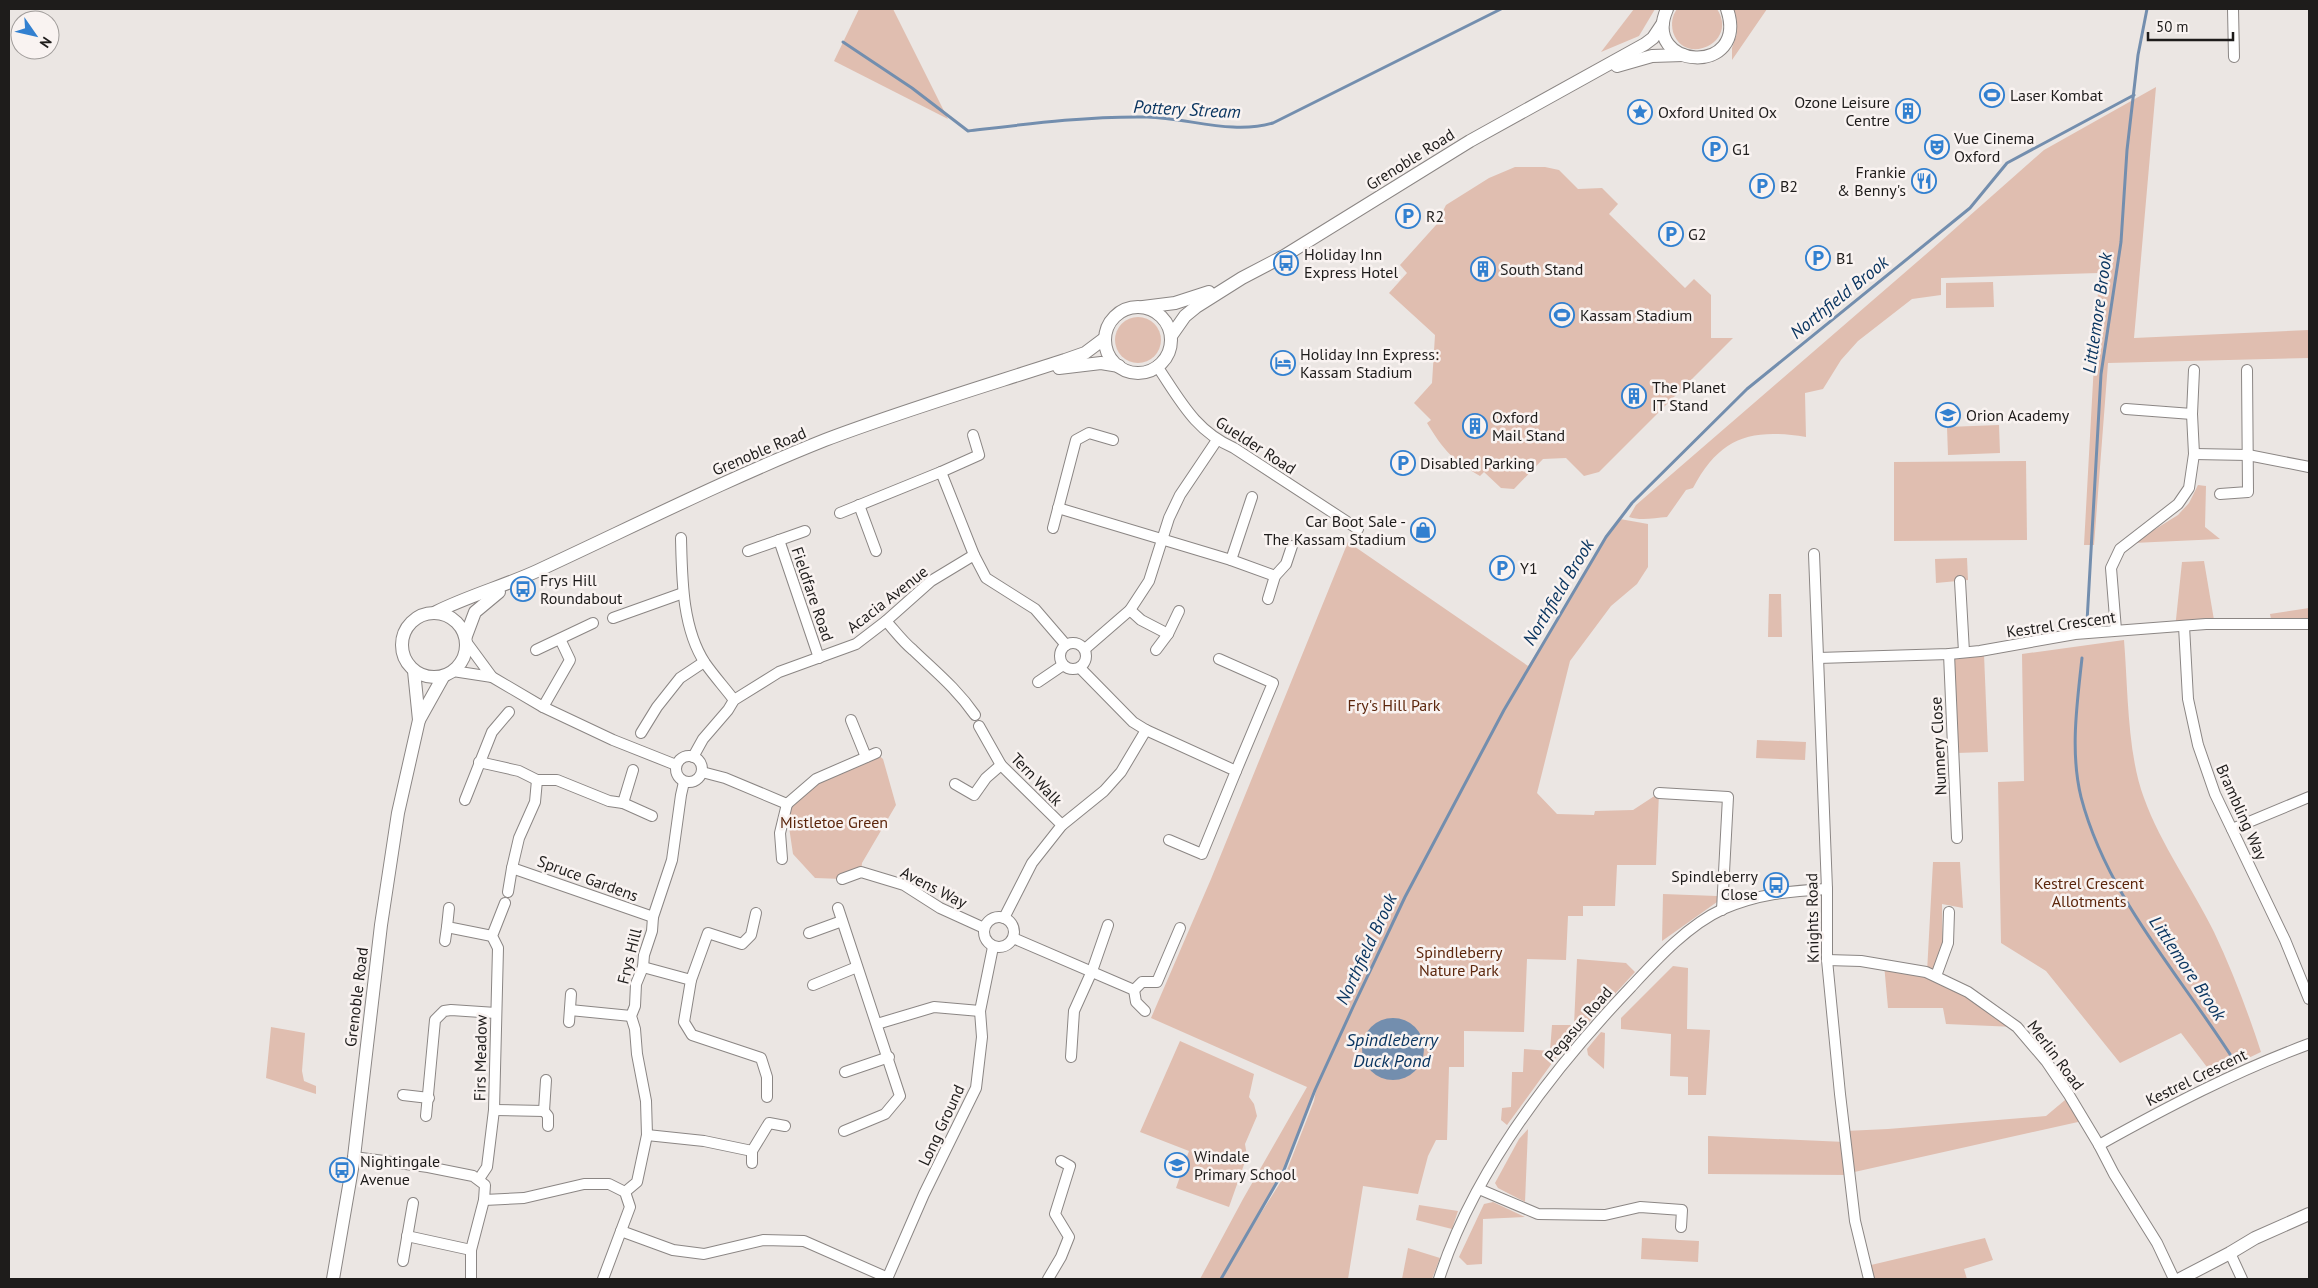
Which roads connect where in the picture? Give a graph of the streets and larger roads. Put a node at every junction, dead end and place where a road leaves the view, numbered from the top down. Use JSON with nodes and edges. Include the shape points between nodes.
{"nodes":[{"id":1,"x":1667,"y":9,"type":"edge"},
{"id":2,"x":1727,"y":9,"type":"edge"},
{"id":3,"x":2233,"y":9,"type":"edge"},
{"id":4,"x":1663,"y":23,"type":"junction"},
{"id":5,"x":1683,"y":55,"type":"junction"},
{"id":6,"x":2234,"y":57,"type":"dead end"},
{"id":7,"x":1598,"y":72,"type":"junction"},
{"id":8,"x":1242,"y":278,"type":"junction"},
{"id":9,"x":1143,"y":308,"type":"junction"},
{"id":10,"x":1171,"y":336,"type":"junction"},
{"id":11,"x":1105,"y":338,"type":"junction"},
{"id":12,"x":1119,"y":366,"type":"junction"},
{"id":13,"x":1157,"y":366,"type":"junction"},
{"id":14,"x":2194,"y":370,"type":"dead end"},
{"id":15,"x":2247,"y":370,"type":"dead end"},
{"id":16,"x":1024,"y":373,"type":"junction"},
{"id":17,"x":2126,"y":409,"type":"dead end"},
{"id":18,"x":2192,"y":414,"type":"junction"},
{"id":19,"x":973,"y":435,"type":"dead end"},
{"id":20,"x":1113,"y":440,"type":"dead end"},
{"id":21,"x":1217,"y":440,"type":"junction"},
{"id":22,"x":2194,"y":454,"type":"junction"},
{"id":23,"x":2248,"y":456,"type":"junction"},
{"id":24,"x":2309,"y":467,"type":"edge"},
{"id":25,"x":941,"y":472,"type":"junction"},
{"id":26,"x":2220,"y":494,"type":"dead end"},
{"id":27,"x":1252,"y":497,"type":"dead end"},
{"id":28,"x":859,"y":505,"type":"junction"},
{"id":29,"x":1058,"y":508,"type":"junction"},
{"id":30,"x":840,"y":513,"type":"dead end"},
{"id":31,"x":1053,"y":528,"type":"dead end"},
{"id":32,"x":1358,"y":530,"type":"dead end"},
{"id":33,"x":805,"y":531,"type":"dead end"},
{"id":34,"x":681,"y":538,"type":"dead end"},
{"id":35,"x":779,"y":540,"type":"junction"},
{"id":36,"x":1162,"y":540,"type":"junction"},
{"id":37,"x":1292,"y":546,"type":"dead end"},
{"id":38,"x":876,"y":551,"type":"dead end"},
{"id":39,"x":748,"y":552,"type":"dead end"},
{"id":40,"x":1814,"y":554,"type":"dead end"},
{"id":41,"x":974,"y":555,"type":"junction"},
{"id":42,"x":1230,"y":560,"type":"junction"},
{"id":43,"x":1276,"y":576,"type":"junction"},
{"id":44,"x":514,"y":581,"type":"junction"},
{"id":45,"x":1960,"y":581,"type":"dead end"},
{"id":46,"x":683,"y":594,"type":"junction"},
{"id":47,"x":1268,"y":599,"type":"dead end"},
{"id":48,"x":1130,"y":610,"type":"junction"},
{"id":49,"x":1179,"y":610,"type":"dead end"},
{"id":50,"x":436,"y":612,"type":"junction"},
{"id":51,"x":613,"y":618,"type":"dead end"},
{"id":52,"x":886,"y":621,"type":"junction"},
{"id":53,"x":593,"y":623,"type":"dead end"},
{"id":54,"x":2309,"y":624,"type":"edge"},
{"id":55,"x":2184,"y":626,"type":"junction"},
{"id":56,"x":2116,"y":630,"type":"junction"},
{"id":57,"x":1168,"y":634,"type":"junction"},
{"id":58,"x":466,"y":639,"type":"junction"},
{"id":59,"x":560,"y":639,"type":"junction"},
{"id":60,"x":1066,"y":645,"type":"junction"},
{"id":61,"x":1085,"y":649,"type":"junction"},
{"id":62,"x":536,"y":650,"type":"dead end"},
{"id":63,"x":1156,"y":650,"type":"dead end"},
{"id":64,"x":1964,"y":652,"type":"junction"},
{"id":65,"x":1949,"y":654,"type":"junction"},
{"id":66,"x":819,"y":658,"type":"junction"},
{"id":67,"x":1219,"y":658,"type":"dead end"},
{"id":68,"x":1818,"y":658,"type":"junction"},
{"id":69,"x":704,"y":662,"type":"junction"},
{"id":70,"x":1063,"y":665,"type":"junction"},
{"id":71,"x":1080,"y":668,"type":"junction"},
{"id":72,"x":414,"y":671,"type":"junction"},
{"id":73,"x":448,"y":674,"type":"junction"},
{"id":74,"x":492,"y":677,"type":"junction"},
{"id":75,"x":1038,"y":682,"type":"dead end"},
{"id":76,"x":734,"y":700,"type":"junction"},
{"id":77,"x":543,"y":707,"type":"junction"},
{"id":78,"x":509,"y":712,"type":"dead end"},
{"id":79,"x":975,"y":715,"type":"dead end"},
{"id":80,"x":419,"y":720,"type":"junction"},
{"id":81,"x":851,"y":720,"type":"dead end"},
{"id":82,"x":979,"y":726,"type":"dead end"},
{"id":83,"x":1146,"y":730,"type":"junction"},
{"id":84,"x":641,"y":733,"type":"dead end"},
{"id":85,"x":693,"y":757,"type":"junction"},
{"id":86,"x":480,"y":762,"type":"junction"},
{"id":87,"x":676,"y":765,"type":"junction"},
{"id":88,"x":1001,"y":765,"type":"junction"},
{"id":89,"x":633,"y":770,"type":"dead end"},
{"id":90,"x":1236,"y":771,"type":"junction"},
{"id":91,"x":702,"y":772,"type":"junction"},
{"id":92,"x":537,"y":780,"type":"junction"},
{"id":93,"x":684,"y":782,"type":"junction"},
{"id":94,"x":955,"y":784,"type":"dead end"},
{"id":95,"x":1659,"y":793,"type":"dead end"},
{"id":96,"x":2309,"y":797,"type":"edge"},
{"id":97,"x":465,"y":800,"type":"dead end"},
{"id":98,"x":623,"y":803,"type":"junction"},
{"id":99,"x":787,"y":804,"type":"junction"},
{"id":100,"x":652,"y":816,"type":"dead end"},
{"id":101,"x":1062,"y":825,"type":"junction"},
{"id":102,"x":2232,"y":829,"type":"junction"},
{"id":103,"x":1957,"y":838,"type":"dead end"},
{"id":104,"x":1169,"y":840,"type":"dead end"},
{"id":105,"x":782,"y":860,"type":"dead end"},
{"id":106,"x":512,"y":868,"type":"junction"},
{"id":107,"x":842,"y":879,"type":"dead end"},
{"id":108,"x":1827,"y":889,"type":"junction"},
{"id":109,"x":508,"y":892,"type":"dead end"},
{"id":110,"x":505,"y":903,"type":"dead end"},
{"id":111,"x":450,"y":908,"type":"dead end"},
{"id":112,"x":838,"y":908,"type":"dead end"},
{"id":113,"x":1722,"y":910,"type":"junction"},
{"id":114,"x":1949,"y":912,"type":"dead end"},
{"id":115,"x":756,"y":914,"type":"dead end"},
{"id":116,"x":653,"y":918,"type":"junction"},
{"id":117,"x":1004,"y":918,"type":"junction"},
{"id":118,"x":842,"y":921,"type":"junction"},
{"id":119,"x":1108,"y":924,"type":"dead end"},
{"id":120,"x":447,"y":927,"type":"junction"},
{"id":121,"x":984,"y":928,"type":"junction"},
{"id":122,"x":1180,"y":928,"type":"dead end"},
{"id":123,"x":809,"y":933,"type":"dead end"},
{"id":124,"x":492,"y":936,"type":"junction"},
{"id":125,"x":1013,"y":938,"type":"junction"},
{"id":126,"x":445,"y":940,"type":"dead end"},
{"id":127,"x":993,"y":947,"type":"junction"},
{"id":128,"x":1827,"y":960,"type":"junction"},
{"id":129,"x":643,"y":967,"type":"junction"},
{"id":130,"x":857,"y":967,"type":"junction"},
{"id":131,"x":1092,"y":971,"type":"junction"},
{"id":132,"x":1936,"y":976,"type":"junction"},
{"id":133,"x":691,"y":980,"type":"junction"},
{"id":134,"x":813,"y":985,"type":"dead end"},
{"id":135,"x":1134,"y":990,"type":"junction"},
{"id":136,"x":571,"y":994,"type":"dead end"},
{"id":137,"x":2309,"y":999,"type":"edge"},
{"id":138,"x":570,"y":1010,"type":"junction"},
{"id":139,"x":980,"y":1011,"type":"junction"},
{"id":140,"x":1145,"y":1011,"type":"dead end"},
{"id":141,"x":496,"y":1013,"type":"junction"},
{"id":142,"x":631,"y":1016,"type":"junction"},
{"id":143,"x":569,"y":1022,"type":"dead end"},
{"id":144,"x":876,"y":1024,"type":"junction"},
{"id":145,"x":2309,"y":1044,"type":"edge"},
{"id":146,"x":889,"y":1057,"type":"junction"},
{"id":147,"x":1071,"y":1057,"type":"dead end"},
{"id":148,"x":845,"y":1072,"type":"dead end"},
{"id":149,"x":546,"y":1080,"type":"dead end"},
{"id":150,"x":403,"y":1095,"type":"dead end"},
{"id":151,"x":767,"y":1097,"type":"dead end"},
{"id":152,"x":429,"y":1098,"type":"junction"},
{"id":153,"x":494,"y":1110,"type":"junction"},
{"id":154,"x":544,"y":1111,"type":"junction"},
{"id":155,"x":426,"y":1116,"type":"dead end"},
{"id":156,"x":548,"y":1126,"type":"dead end"},
{"id":157,"x":785,"y":1126,"type":"dead end"},
{"id":158,"x":844,"y":1131,"type":"dead end"},
{"id":159,"x":647,"y":1135,"type":"junction"},
{"id":160,"x":2099,"y":1144,"type":"junction"},
{"id":161,"x":752,"y":1151,"type":"junction"},
{"id":162,"x":354,"y":1158,"type":"junction"},
{"id":163,"x":1061,"y":1161,"type":"dead end"},
{"id":164,"x":752,"y":1163,"type":"dead end"},
{"id":165,"x":479,"y":1179,"type":"junction"},
{"id":166,"x":1479,"y":1189,"type":"junction"},
{"id":167,"x":625,"y":1192,"type":"junction"},
{"id":168,"x":484,"y":1200,"type":"junction"},
{"id":169,"x":413,"y":1203,"type":"dead end"},
{"id":170,"x":2309,"y":1214,"type":"edge"},
{"id":171,"x":1681,"y":1227,"type":"dead end"},
{"id":172,"x":621,"y":1231,"type":"junction"},
{"id":173,"x":407,"y":1236,"type":"junction"},
{"id":174,"x":471,"y":1250,"type":"junction"},
{"id":175,"x":2230,"y":1253,"type":"junction"},
{"id":176,"x":403,"y":1261,"type":"dead end"},
{"id":177,"x":888,"y":1278,"type":"edge"},
{"id":178,"x":333,"y":1279,"type":"edge"},
{"id":179,"x":471,"y":1279,"type":"edge"},
{"id":180,"x":603,"y":1279,"type":"edge"},
{"id":181,"x":1048,"y":1279,"type":"edge"},
{"id":182,"x":1439,"y":1279,"type":"edge"},
{"id":183,"x":1869,"y":1279,"type":"edge"},
{"id":184,"x":2174,"y":1279,"type":"edge"},
{"id":185,"x":2180,"y":1279,"type":"edge"},
{"id":186,"x":2242,"y":1279,"type":"edge"}],
"edges":[{"from":1,"to":4,"type":"street"},
{"from":2,"to":5,"type":"street","name":"Grenoble Road","via":[[1730,29],[1721,47],[1714,54],[1700,59]]},
{"from":3,"to":6,"type":"street"},
{"from":4,"to":5,"type":"street","via":[[1667,41]]},
{"from":4,"to":7,"type":"street","name":"Grenoble Road","via":[[1653,38]]},
{"from":5,"to":7,"type":"street","name":"Grenoble Road","via":[[1652,56]]},
{"from":7,"to":8,"type":"street","name":"Grenoble Road","via":[[1470,141],[1284,256]]},
{"from":8,"to":9,"type":"street","name":"Grenoble Road","via":[[1192,299]]},
{"from":8,"to":10,"type":"street","name":"Grenoble Road","via":[[1196,307]]},
{"from":9,"to":10,"type":"street","via":[[1160,316],[1168,325]]},
{"from":9,"to":11,"type":"street","via":[[1129,308],[1118,314]]},
{"from":10,"to":13,"type":"street","via":[[1169,352]]},
{"from":11,"to":12,"type":"street","via":[[1109,356]]},
{"from":11,"to":16,"type":"street","name":"Grenoble Road","via":[[1085,353]]},
{"from":12,"to":13,"type":"street","via":[[1137,372]]},
{"from":12,"to":16,"type":"street","name":"Grenoble Road","via":[[1101,363]]},
{"from":13,"to":21,"type":"street","name":"Guelder Road","via":[[1192,419]]},
{"from":14,"to":18,"type":"street"},
{"from":15,"to":23,"type":"street"},
{"from":16,"to":44,"type":"street","name":"Grenoble Road","via":[[824,441]]},
{"from":17,"to":18,"type":"street"},
{"from":18,"to":22,"type":"street"},
{"from":19,"to":25,"type":"street","via":[[979,455]]},
{"from":20,"to":29,"type":"street","via":[[1089,433],[1076,440]]},
{"from":21,"to":32,"type":"street","name":"Guelder Road"},
{"from":21,"to":36,"type":"street","via":[[1180,495]]},
{"from":22,"to":23,"type":"street"},
{"from":22,"to":56,"type":"street","via":[[2189,488],[2178,504],[2120,549],[2111,568]]},
{"from":23,"to":24,"type":"street"},
{"from":23,"to":26,"type":"street","via":[[2248,492]]},
{"from":25,"to":28,"type":"street"},
{"from":25,"to":41,"type":"street"},
{"from":27,"to":42,"type":"street"},
{"from":28,"to":30,"type":"street"},
{"from":28,"to":38,"type":"street"},
{"from":29,"to":31,"type":"street"},
{"from":29,"to":36,"type":"street"},
{"from":33,"to":35,"type":"street","name":"Fieldfare Road"},
{"from":34,"to":46,"type":"street"},
{"from":35,"to":39,"type":"street","name":"Fieldfare Road"},
{"from":35,"to":66,"type":"street","name":"Fieldfare Road"},
{"from":36,"to":42,"type":"street"},
{"from":36,"to":48,"type":"street","via":[[1149,581]]},
{"from":37,"to":43,"type":"street","via":[[1286,564]]},
{"from":40,"to":68,"type":"street","name":"Knights Road"},
{"from":41,"to":52,"type":"street","name":"Acacia Avenue","via":[[931,581]]},
{"from":41,"to":60,"type":"street","via":[[986,578],[1035,609]]},
{"from":42,"to":43,"type":"street"},
{"from":43,"to":47,"type":"street"},
{"from":44,"to":50,"type":"street","name":"Grenoble Road"},
{"from":44,"to":58,"type":"street","name":"Grenoble Road","via":[[475,612]]},
{"from":45,"to":64,"type":"street"},
{"from":46,"to":51,"type":"street"},
{"from":46,"to":69,"type":"street","via":[[691,630]]},
{"from":48,"to":57,"type":"street"},
{"from":48,"to":61,"type":"street"},
{"from":49,"to":57,"type":"street"},
{"from":50,"to":58,"type":"street","via":[[453,618],[461,626]]},
{"from":50,"to":72,"type":"street","via":[[413,620],[404,631],[403,654]]},
{"from":52,"to":66,"type":"street","name":"Acacia Avenue","via":[[856,644]]},
{"from":52,"to":79,"type":"street","via":[[942,674]]},
{"from":53,"to":59,"type":"street"},
{"from":54,"to":55,"type":"street","name":"Kestrel Crescent"},
{"from":55,"to":56,"type":"street","name":"Kestrel Crescent"},
{"from":55,"to":102,"type":"street","name":"Brambling Way","via":[[2188,699],[2198,745],[2215,794]]},
{"from":56,"to":64,"type":"street","name":"Kestrel Crescent"},
{"from":57,"to":63,"type":"street"},
{"from":58,"to":73,"type":"street","via":[[462,664]]},
{"from":58,"to":74,"type":"street"},
{"from":59,"to":62,"type":"street"},
{"from":59,"to":77,"type":"street","via":[[570,660]]},
{"from":60,"to":61,"type":"street","via":[[1076,643]]},
{"from":60,"to":70,"type":"street","via":[[1060,653]]},
{"from":61,"to":71,"type":"street","via":[[1086,660]]},
{"from":64,"to":65,"type":"street","name":"Kestrel Crescent"},
{"from":65,"to":68,"type":"street","name":"Kestrel Crescent"},
{"from":65,"to":103,"type":"street","name":"Nunnery Close"},
{"from":66,"to":76,"type":"street","name":"Acacia Avenue","via":[[779,672]]},
{"from":67,"to":90,"type":"street","via":[[1273,683]]},
{"from":68,"to":108,"type":"street","name":"Knights Road"},
{"from":69,"to":76,"type":"street"},
{"from":69,"to":84,"type":"street","via":[[680,678]]},
{"from":70,"to":71,"type":"street","via":[[1072,670]]},
{"from":70,"to":75,"type":"street"},
{"from":71,"to":83,"type":"street","via":[[1133,722]]},
{"from":72,"to":73,"type":"street","via":[[432,678]]},
{"from":72,"to":80,"type":"street","name":"Grenoble Road"},
{"from":73,"to":74,"type":"street"},
{"from":73,"to":80,"type":"street","name":"Grenoble Road"},
{"from":74,"to":77,"type":"street"},
{"from":76,"to":85,"type":"street","name":"Acacia Avenue"},
{"from":77,"to":87,"type":"street"},
{"from":78,"to":86,"type":"street","via":[[492,732]]},
{"from":80,"to":162,"type":"street","name":"Grenoble Road","via":[[398,813],[382,916]]},
{"from":81,"to":99,"type":"street","via":[[871,755],[816,779]]},
{"from":82,"to":88,"type":"street","name":"Tern Walk"},
{"from":83,"to":90,"type":"street"},
{"from":83,"to":101,"type":"street","via":[[1121,772],[1104,791]]},
{"from":85,"to":87,"type":"street","via":[[682,758]]},
{"from":85,"to":91,"type":"street","via":[[700,762]]},
{"from":86,"to":92,"type":"street","via":[[519,771]]},
{"from":86,"to":97,"type":"street"},
{"from":87,"to":93,"type":"street","via":[[678,776]]},
{"from":88,"to":94,"type":"street","via":[[974,795]]},
{"from":88,"to":101,"type":"street","name":"Tern Walk"},
{"from":89,"to":98,"type":"street"},
{"from":90,"to":104,"type":"street","via":[[1202,854]]},
{"from":91,"to":93,"type":"street","via":[[696,781]]},
{"from":91,"to":99,"type":"street"},
{"from":92,"to":98,"type":"street","via":[[557,780],[609,801]]},
{"from":92,"to":106,"type":"street","name":"Spruce Gardens","via":[[535,802],[519,838]]},
{"from":93,"to":116,"type":"street","name":"Frys Hill","via":[[672,860]]},
{"from":95,"to":113,"type":"street","via":[[1728,797]]},
{"from":96,"to":102,"type":"street"},
{"from":98,"to":100,"type":"street"},
{"from":99,"to":105,"type":"street","via":[[780,833]]},
{"from":101,"to":117,"type":"street","via":[[1032,863]]},
{"from":102,"to":137,"type":"street","name":"Brambling Way"},
{"from":106,"to":109,"type":"street","name":"Spruce Gardens"},
{"from":106,"to":116,"type":"street","name":"Spruce Gardens"},
{"from":107,"to":121,"type":"street","name":"Avens Way","via":[[861,872],[904,885],[940,908]]},
{"from":108,"to":113,"type":"street","name":"Pegasus Road","via":[[1784,891]]},
{"from":108,"to":128,"type":"street","name":"Knights Road"},
{"from":110,"to":124,"type":"street"},
{"from":111,"to":120,"type":"street"},
{"from":112,"to":118,"type":"street"},
{"from":113,"to":166,"type":"street","name":"Pegasus Road","via":[[1696,926],[1653,963],[1573,1050],[1527,1110]]},
{"from":114,"to":132,"type":"street","via":[[1948,943]]},
{"from":115,"to":133,"type":"street","via":[[751,935],[742,944],[708,933]]},
{"from":116,"to":129,"type":"street","name":"Frys Hill"},
{"from":117,"to":121,"type":"street","via":[[990,919]]},
{"from":117,"to":125,"type":"street","via":[[1012,925]]},
{"from":118,"to":123,"type":"street"},
{"from":118,"to":130,"type":"street"},
{"from":119,"to":131,"type":"street"},
{"from":120,"to":124,"type":"street"},
{"from":120,"to":126,"type":"street"},
{"from":121,"to":127,"type":"street","via":[[985,940]]},
{"from":122,"to":135,"type":"street","via":[[1157,982],[1142,982]]},
{"from":124,"to":141,"type":"street","name":"Firs Meadow","via":[[498,948]]},
{"from":125,"to":127,"type":"street","via":[[1006,946]]},
{"from":125,"to":131,"type":"street"},
{"from":127,"to":139,"type":"street","name":"Long Ground"},
{"from":128,"to":132,"type":"street","name":"Merlin Road","via":[[1884,964]]},
{"from":128,"to":183,"type":"street","name":"Knights Road","via":[[1855,1221]]},
{"from":129,"to":133,"type":"street"},
{"from":129,"to":142,"type":"street","name":"Frys Hill","via":[[636,984]]},
{"from":130,"to":134,"type":"street"},
{"from":130,"to":144,"type":"street"},
{"from":131,"to":135,"type":"street"},
{"from":131,"to":147,"type":"street","via":[[1074,1011]]},
{"from":132,"to":160,"type":"street","name":"Merlin Road","via":[[1968,992],[2017,1027],[2046,1061]]},
{"from":133,"to":151,"type":"street","via":[[684,1022],[692,1035],[761,1058],[767,1077]]},
{"from":135,"to":140,"type":"street","via":[[1136,1002]]},
{"from":136,"to":138,"type":"street"},
{"from":138,"to":142,"type":"street"},
{"from":138,"to":143,"type":"street"},
{"from":139,"to":144,"type":"street","via":[[934,1007]]},
{"from":139,"to":177,"type":"street","name":"Long Ground","via":[[982,1037],[976,1088],[924,1194]]},
{"from":141,"to":152,"type":"street","via":[[450,1010],[435,1020]]},
{"from":141,"to":153,"type":"street","name":"Firs Meadow"},
{"from":142,"to":159,"type":"street","name":"Frys Hill","via":[[646,1101]]},
{"from":144,"to":146,"type":"street"},
{"from":145,"to":160,"type":"street","name":"Kestrel Crescent","via":[[2218,1082]]},
{"from":146,"to":148,"type":"street"},
{"from":146,"to":158,"type":"street","via":[[903,1095],[885,1114]]},
{"from":149,"to":154,"type":"street"},
{"from":150,"to":152,"type":"street"},
{"from":152,"to":155,"type":"street"},
{"from":153,"to":154,"type":"street"},
{"from":153,"to":165,"type":"street","name":"Firs Meadow","via":[[488,1167]]},
{"from":154,"to":156,"type":"street","via":[[548,1116]]},
{"from":157,"to":161,"type":"street","via":[[769,1123]]},
{"from":159,"to":161,"type":"street","via":[[704,1141]]},
{"from":159,"to":167,"type":"street","name":"Frys Hill","via":[[637,1182]]},
{"from":160,"to":184,"type":"street","name":"Merlin Road","via":[[2157,1243]]},
{"from":161,"to":164,"type":"street"},
{"from":162,"to":165,"type":"street","via":[[428,1167]]},
{"from":162,"to":178,"type":"street","name":"Grenoble Road"},
{"from":163,"to":181,"type":"street","via":[[1070,1166],[1055,1214],[1069,1237]]},
{"from":165,"to":168,"type":"street","via":[[485,1185]]},
{"from":166,"to":171,"type":"street","via":[[1538,1214],[1605,1215],[1640,1207],[1682,1210]]},
{"from":166,"to":182,"type":"street","name":"Pegasus Road"},
{"from":167,"to":168,"type":"street","via":[[609,1184],[584,1184],[524,1198]]},
{"from":167,"to":172,"type":"street","via":[[630,1207]]},
{"from":168,"to":174,"type":"street"},
{"from":169,"to":173,"type":"street"},
{"from":170,"to":175,"type":"street"},
{"from":172,"to":177,"type":"street","via":[[673,1250],[704,1254],[763,1240],[804,1241]]},
{"from":172,"to":180,"type":"street"},
{"from":173,"to":174,"type":"street"},
{"from":173,"to":176,"type":"street"},
{"from":174,"to":179,"type":"street"},
{"from":175,"to":185,"type":"street"},
{"from":175,"to":186,"type":"street"}]}
